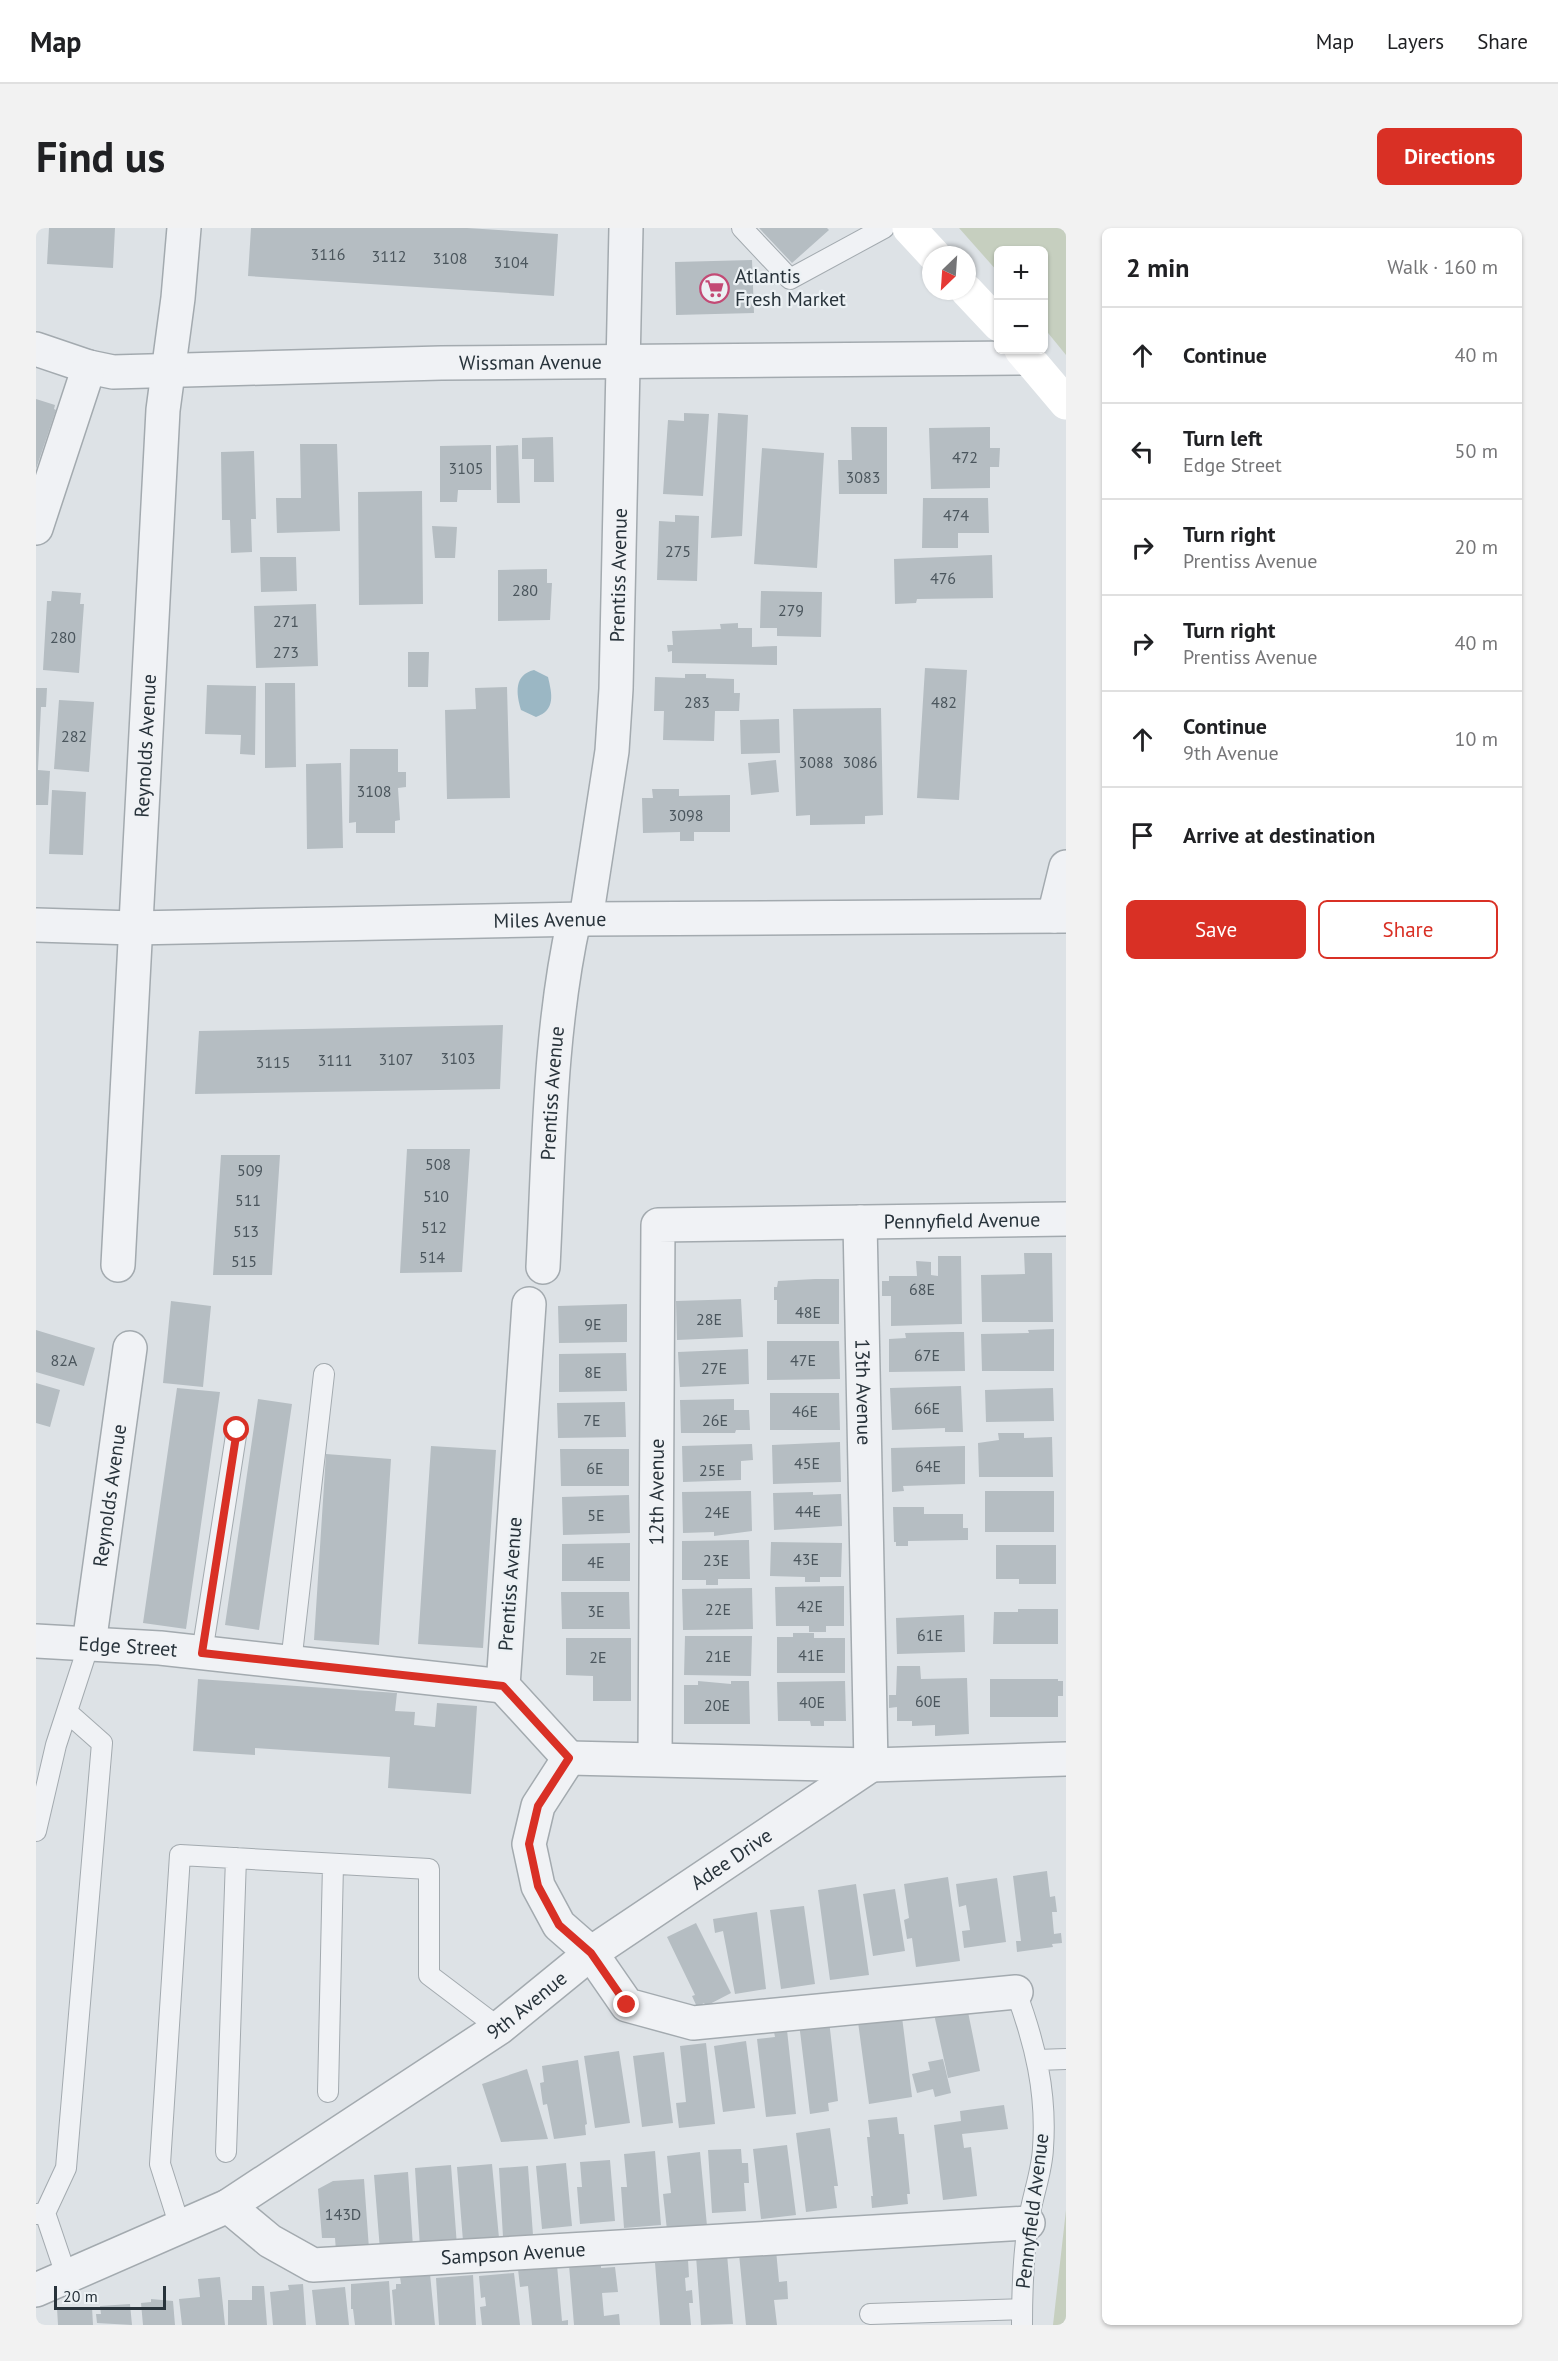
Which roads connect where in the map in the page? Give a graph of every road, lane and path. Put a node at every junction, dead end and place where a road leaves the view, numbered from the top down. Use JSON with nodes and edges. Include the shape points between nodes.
{"nodes":[{"id":1,"x":184,"y":228,"type":"edge"},
{"id":2,"x":626,"y":228,"type":"edge"},
{"id":3,"x":742,"y":228,"type":"edge"},
{"id":4,"x":884,"y":228,"type":"edge"},
{"id":5,"x":909,"y":228,"type":"edge"},
{"id":6,"x":926,"y":246,"type":"edge"},
{"id":7,"x":975,"y":300,"type":"edge"},
{"id":8,"x":994,"y":320,"type":"edge"},
{"id":9,"x":36,"y":349,"type":"edge"},
{"id":10,"x":1024,"y":354,"type":"edge"},
{"id":11,"x":623,"y":362,"type":"junction"},
{"id":12,"x":89,"y":367,"type":"junction"},
{"id":13,"x":168,"y":371,"type":"junction"},
{"id":14,"x":1066,"y":404,"type":"edge"},
{"id":15,"x":36,"y":528,"type":"edge"},
{"id":16,"x":1066,"y":867,"type":"edge"},
{"id":17,"x":1060,"y":916,"type":"edge"},
{"id":18,"x":580,"y":920,"type":"junction"},
{"id":19,"x":36,"y":925,"type":"edge"},
{"id":20,"x":134,"y":928,"type":"junction"},
{"id":21,"x":1066,"y":1219,"type":"edge"},
{"id":22,"x":860,"y":1222,"type":"junction"},
{"id":23,"x":118,"y":1264,"type":"dead end"},
{"id":24,"x":543,"y":1267,"type":"dead end"},
{"id":25,"x":529,"y":1304,"type":"dead end"},
{"id":26,"x":130,"y":1348,"type":"dead end"},
{"id":27,"x":324,"y":1374,"type":"dead end"},
{"id":28,"x":237,"y":1430,"type":"dead end"},
{"id":29,"x":36,"y":1641,"type":"edge"},
{"id":30,"x":89,"y":1644,"type":"junction"},
{"id":31,"x":202,"y":1653,"type":"junction"},
{"id":32,"x":291,"y":1663,"type":"junction"},
{"id":33,"x":503,"y":1686,"type":"junction"},
{"id":34,"x":67,"y":1712,"type":"junction"},
{"id":35,"x":569,"y":1758,"type":"junction"},
{"id":36,"x":655,"y":1759,"type":"junction"},
{"id":37,"x":1066,"y":1759,"type":"edge"},
{"id":38,"x":871,"y":1765,"type":"junction"},
{"id":39,"x":36,"y":1831,"type":"edge"},
{"id":40,"x":236,"y":1858,"type":"junction"},
{"id":41,"x":333,"y":1864,"type":"junction"},
{"id":42,"x":591,"y":1953,"type":"junction"},
{"id":43,"x":1016,"y":1992,"type":"joint"},
{"id":44,"x":499,"y":2028,"type":"junction"},
{"id":45,"x":1066,"y":2059,"type":"edge"},
{"id":46,"x":1037,"y":2060,"type":"junction"},
{"id":47,"x":328,"y":2092,"type":"dead end"},
{"id":48,"x":226,"y":2152,"type":"dead end"},
{"id":49,"x":228,"y":2206,"type":"junction"},
{"id":50,"x":41,"y":2213,"type":"edge"},
{"id":51,"x":1028,"y":2223,"type":"junction"},
{"id":52,"x":180,"y":2227,"type":"junction"},
{"id":53,"x":66,"y":2275,"type":"junction"},
{"id":54,"x":36,"y":2290,"type":"edge"},
{"id":55,"x":870,"y":2314,"type":"dead end"},
{"id":56,"x":1022,"y":2317,"type":"edge"}],
"edges":[{"from":1,"to":13,"type":"street","name":"Reynolds Avenue"},
{"from":2,"to":11,"type":"street","name":"Prentiss Avenue"},
{"from":3,"to":4,"type":"lane","via":[[789,279]]},
{"from":5,"to":6,"type":"street"},
{"from":7,"to":8,"type":"street"},
{"from":9,"to":12,"type":"street","name":"Wissman Avenue"},
{"from":10,"to":11,"type":"street","name":"Wissman Avenue"},
{"from":10,"to":14,"type":"street"},
{"from":11,"to":13,"type":"street","name":"Wissman Avenue"},
{"from":11,"to":18,"type":"street","name":"Prentiss Avenue","via":[[612,751]]},
{"from":12,"to":13,"type":"street","name":"Wissman Avenue","via":[[114,372]]},
{"from":12,"to":15,"type":"street"},
{"from":13,"to":20,"type":"street","name":"Reynolds Avenue"},
{"from":16,"to":17,"type":"street"},
{"from":17,"to":18,"type":"street","name":"Miles Avenue"},
{"from":18,"to":20,"type":"street","name":"Miles Avenue"},
{"from":18,"to":24,"type":"street","name":"Prentiss Avenue","via":[[558,1004]]},
{"from":19,"to":20,"type":"street","name":"Miles Avenue"},
{"from":20,"to":23,"type":"street","name":"Reynolds Avenue"},
{"from":21,"to":22,"type":"street","name":"Pennyfield Avenue"},
{"from":22,"to":36,"type":"street","name":"12th Avenue","via":[[658,1225]]},
{"from":22,"to":38,"type":"street","name":"13th Avenue"},
{"from":25,"to":33,"type":"street","name":"Prentiss Avenue"},
{"from":26,"to":30,"type":"street","name":"Reynolds Avenue"},
{"from":27,"to":32,"type":"lane"},
{"from":28,"to":31,"type":"lane"},
{"from":29,"to":30,"type":"street","name":"Edge Street"},
{"from":30,"to":31,"type":"street","name":"Edge Street"},
{"from":30,"to":34,"type":"lane"},
{"from":31,"to":32,"type":"street","name":"Edge Street"},
{"from":32,"to":33,"type":"street","name":"Edge Street"},
{"from":33,"to":35,"type":"street"},
{"from":34,"to":39,"type":"lane"},
{"from":34,"to":50,"type":"lane","via":[[102,1743],[66,2168]]},
{"from":35,"to":36,"type":"street"},
{"from":35,"to":42,"type":"street","via":[[538,1806],[529,1844],[538,1886],[559,1925]]},
{"from":36,"to":38,"type":"street"},
{"from":37,"to":38,"type":"street"},
{"from":38,"to":42,"type":"street","name":"Adee Drive"},
{"from":40,"to":41,"type":"lane"},
{"from":40,"to":48,"type":"lane"},
{"from":40,"to":52,"type":"lane","via":[[180,1855],[160,2164]]},
{"from":41,"to":44,"type":"lane","via":[[429,1869],[429,1975]]},
{"from":41,"to":47,"type":"lane"},
{"from":42,"to":43,"type":"street","via":[[627,2005],[693,2023]]},
{"from":42,"to":44,"type":"street","name":"9th Avenue"},
{"from":43,"to":46,"type":"lane","name":"Pennyfield Avenue","via":[[1034,2039]]},
{"from":44,"to":49,"type":"street","name":"9th Avenue"},
{"from":45,"to":46,"type":"lane"},
{"from":46,"to":51,"type":"lane","name":"Pennyfield Avenue","via":[[1043,2094],[1043,2150]]},
{"from":49,"to":51,"type":"street","name":"Sampson Avenue","via":[[270,2241],[313,2265]]},
{"from":49,"to":52,"type":"street"},
{"from":50,"to":53,"type":"lane"},
{"from":51,"to":56,"type":"lane","name":"Pennyfield Avenue"},
{"from":52,"to":53,"type":"street"},
{"from":53,"to":54,"type":"street"},
{"from":55,"to":56,"type":"lane"}]}
